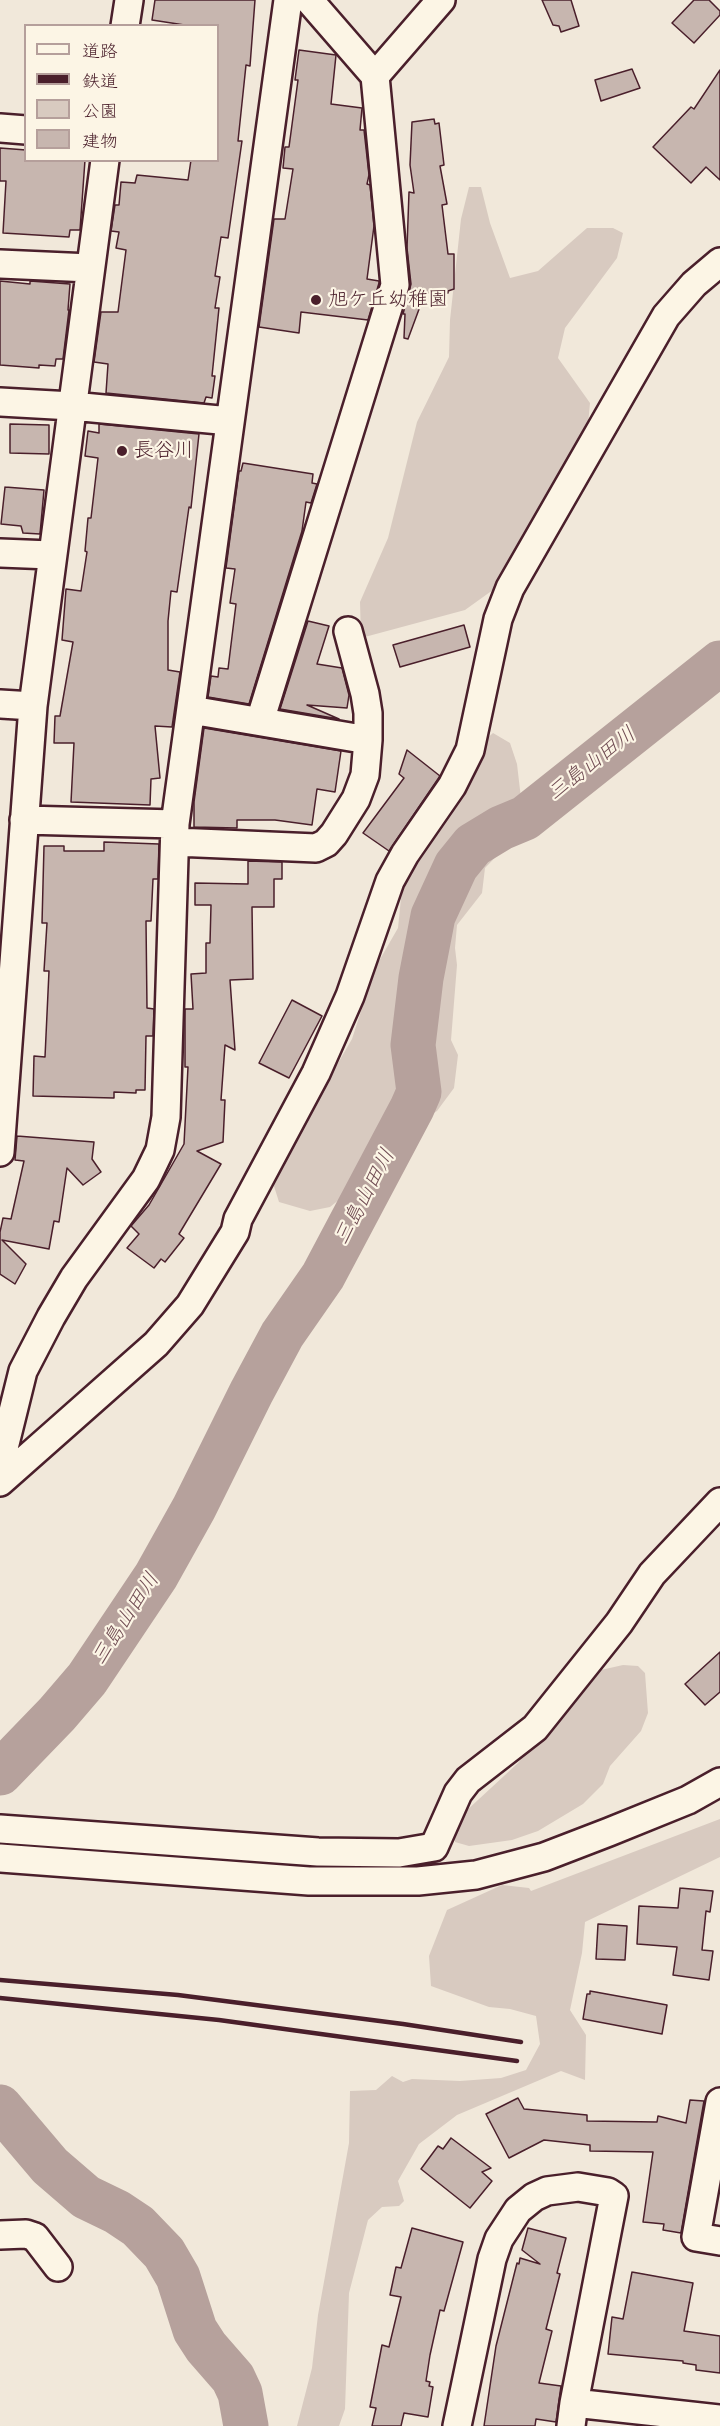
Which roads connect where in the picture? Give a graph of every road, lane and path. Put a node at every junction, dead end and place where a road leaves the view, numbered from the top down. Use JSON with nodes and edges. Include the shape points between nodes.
{"nodes":[{"id":1,"x":124,"y":0,"type":"edge"},
{"id":2,"x":129,"y":0,"type":"edge"},
{"id":3,"x":288,"y":0,"type":"edge"},
{"id":4,"x":309,"y":0,"type":"edge"},
{"id":5,"x":441,"y":0,"type":"edge"},
{"id":6,"x":125,"y":24,"type":"edge"},
{"id":7,"x":375,"y":76,"type":"junction"},
{"id":8,"x":0,"y":128,"type":"edge"},
{"id":9,"x":24,"y":130,"type":"edge"},
{"id":10,"x":105,"y":162,"type":"edge"},
{"id":11,"x":720,"y":262,"type":"edge"},
{"id":12,"x":0,"y":264,"type":"edge"},
{"id":13,"x":90,"y":268,"type":"junction"},
{"id":14,"x":0,"y":402,"type":"edge"},
{"id":15,"x":72,"y":406,"type":"junction"},
{"id":16,"x":230,"y":421,"type":"junction"},
{"id":17,"x":0,"y":553,"type":"edge"},
{"id":18,"x":51,"y":555,"type":"junction"},
{"id":19,"x":348,"y":632,"type":"dead end"},
{"id":20,"x":0,"y":704,"type":"edge"},
{"id":21,"x":33,"y":706,"type":"junction"},
{"id":22,"x":191,"y":710,"type":"junction"},
{"id":23,"x":260,"y":721,"type":"junction"},
{"id":24,"x":368,"y":740,"type":"junction"},
{"id":25,"x":24,"y":820,"type":"junction"},
{"id":26,"x":175,"y":833,"type":"junction"},
{"id":27,"x":0,"y":1152,"type":"edge"},
{"id":28,"x":0,"y":1464,"type":"edge"},
{"id":29,"x":0,"y":1482,"type":"edge"},
{"id":30,"x":720,"y":1502,"type":"edge"},
{"id":31,"x":720,"y":1782,"type":"edge"},
{"id":32,"x":0,"y":1829,"type":"edge"},
{"id":33,"x":0,"y":1858,"type":"edge"},
{"id":34,"x":720,"y":2102,"type":"edge"},
{"id":35,"x":0,"y":2235,"type":"edge"},
{"id":36,"x":720,"y":2241,"type":"edge"},
{"id":37,"x":58,"y":2267,"type":"dead end"},
{"id":38,"x":572,"y":2414,"type":"edge"},
{"id":39,"x":720,"y":2419,"type":"edge"},
{"id":40,"x":457,"y":2426,"type":"edge"}],
"edges":[{"from":1,"to":2,"type":"street"},
{"from":2,"to":6,"type":"street"},
{"from":3,"to":16,"type":"street"},
{"from":4,"to":7,"type":"street"},
{"from":5,"to":7,"type":"street"},
{"from":7,"to":23,"type":"street","via":[[395,285]]},
{"from":8,"to":9,"type":"street"},
{"from":10,"to":13,"type":"street"},
{"from":11,"to":29,"type":"street","via":[[666,316],[510,588],[498,619],[470,750],[452,786],[390,881],[346,1006],[316,1073],[238,1219],[235,1232],[190,1305],[156,1344]]},
{"from":12,"to":13,"type":"street"},
{"from":13,"to":15,"type":"street"},
{"from":14,"to":15,"type":"street"},
{"from":15,"to":16,"type":"street"},
{"from":15,"to":18,"type":"street"},
{"from":16,"to":22,"type":"street"},
{"from":17,"to":18,"type":"street"},
{"from":18,"to":21,"type":"street"},
{"from":19,"to":24,"type":"street","via":[[365,694]]},
{"from":20,"to":21,"type":"street"},
{"from":21,"to":25,"type":"street"},
{"from":22,"to":23,"type":"street"},
{"from":22,"to":26,"type":"street"},
{"from":23,"to":24,"type":"street"},
{"from":24,"to":26,"type":"street","via":[[365,775],[356,799],[326,843],[316,848]]},
{"from":25,"to":26,"type":"street"},
{"from":25,"to":27,"type":"street"},
{"from":26,"to":28,"type":"street","via":[[166,1106],[160,1150],[146,1179],[74,1278],[23,1371]]},
{"from":30,"to":32,"type":"street","via":[[652,1574],[619,1623],[535,1728],[468,1780],[458,1793],[434,1847],[399,1853],[318,1852]]},
{"from":31,"to":33,"type":"street","via":[[688,1800],[544,1857],[476,1875],[418,1881],[309,1881]]},
{"from":34,"to":36,"type":"street","via":[[696,2237]]},
{"from":35,"to":37,"type":"street","via":[[35,2237]]},
{"from":38,"to":39,"type":"street"},
{"from":38,"to":40,"type":"street","via":[[614,2196],[578,2187],[534,2197],[518,2210],[499,2238]]}]}
